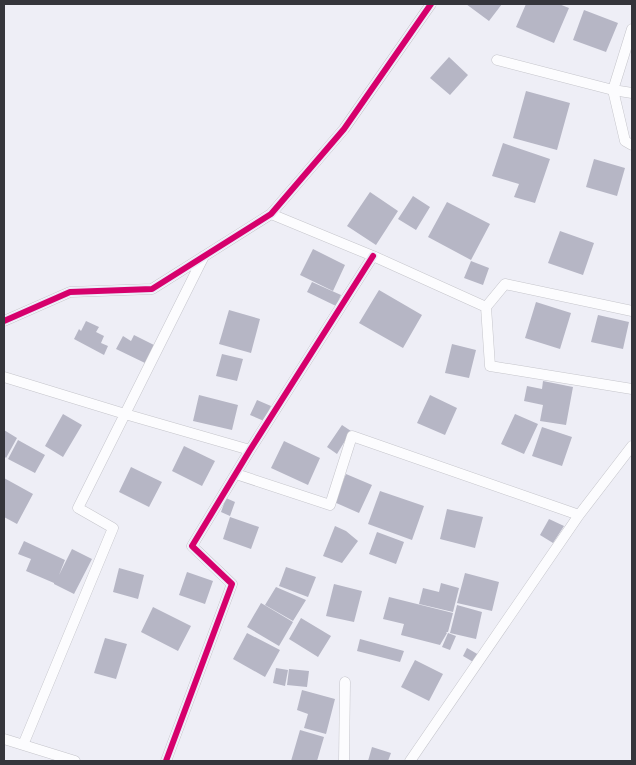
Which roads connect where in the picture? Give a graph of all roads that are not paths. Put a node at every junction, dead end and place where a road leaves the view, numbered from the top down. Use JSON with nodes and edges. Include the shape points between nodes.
{"nodes":[{"id":1,"x":431,"y":4,"type":"edge"},
{"id":2,"x":632,"y":29,"type":"edge"},
{"id":3,"x":497,"y":60,"type":"dead end"},
{"id":4,"x":613,"y":90,"type":"junction"},
{"id":5,"x":632,"y":93,"type":"edge"},
{"id":6,"x":632,"y":145,"type":"edge"},
{"id":7,"x":271,"y":214,"type":"junction"},
{"id":8,"x":204,"y":256,"type":"junction"},
{"id":9,"x":373,"y":256,"type":"junction"},
{"id":10,"x":486,"y":307,"type":"junction"},
{"id":11,"x":632,"y":311,"type":"edge"},
{"id":12,"x":4,"y":321,"type":"edge"},
{"id":13,"x":4,"y":377,"type":"edge"},
{"id":14,"x":632,"y":389,"type":"edge"},
{"id":15,"x":125,"y":414,"type":"junction"},
{"id":16,"x":632,"y":446,"type":"edge"},
{"id":17,"x":250,"y":450,"type":"junction"},
{"id":18,"x":236,"y":474,"type":"junction"},
{"id":19,"x":579,"y":514,"type":"junction"},
{"id":20,"x":345,"y":682,"type":"dead end"},
{"id":21,"x":4,"y":739,"type":"edge"},
{"id":22,"x":23,"y":745,"type":"junction"},
{"id":23,"x":74,"y":761,"type":"edge"},
{"id":24,"x":166,"y":761,"type":"edge"},
{"id":25,"x":344,"y":761,"type":"edge"},
{"id":26,"x":410,"y":761,"type":"edge"}],
"edges":[{"from":1,"to":7,"type":"street","via":[[344,130]]},
{"from":2,"to":4,"type":"street"},
{"from":3,"to":4,"type":"street"},
{"from":4,"to":5,"type":"street"},
{"from":4,"to":6,"type":"street","via":[[625,141]]},
{"from":7,"to":8,"type":"street"},
{"from":7,"to":9,"type":"street"},
{"from":8,"to":12,"type":"street","via":[[152,289],[70,292]]},
{"from":8,"to":15,"type":"street"},
{"from":9,"to":10,"type":"street"},
{"from":9,"to":17,"type":"street"},
{"from":10,"to":11,"type":"street","via":[[505,284]]},
{"from":10,"to":14,"type":"street","via":[[490,366]]},
{"from":13,"to":15,"type":"street"},
{"from":15,"to":17,"type":"street"},
{"from":15,"to":22,"type":"street","via":[[78,508],[113,528]]},
{"from":16,"to":19,"type":"street"},
{"from":17,"to":18,"type":"street"},
{"from":18,"to":19,"type":"street","via":[[330,505],[352,436]]},
{"from":18,"to":24,"type":"street","via":[[192,546],[232,584]]},
{"from":19,"to":26,"type":"street"},
{"from":20,"to":25,"type":"street"},
{"from":21,"to":22,"type":"street"},
{"from":22,"to":23,"type":"street"}]}
